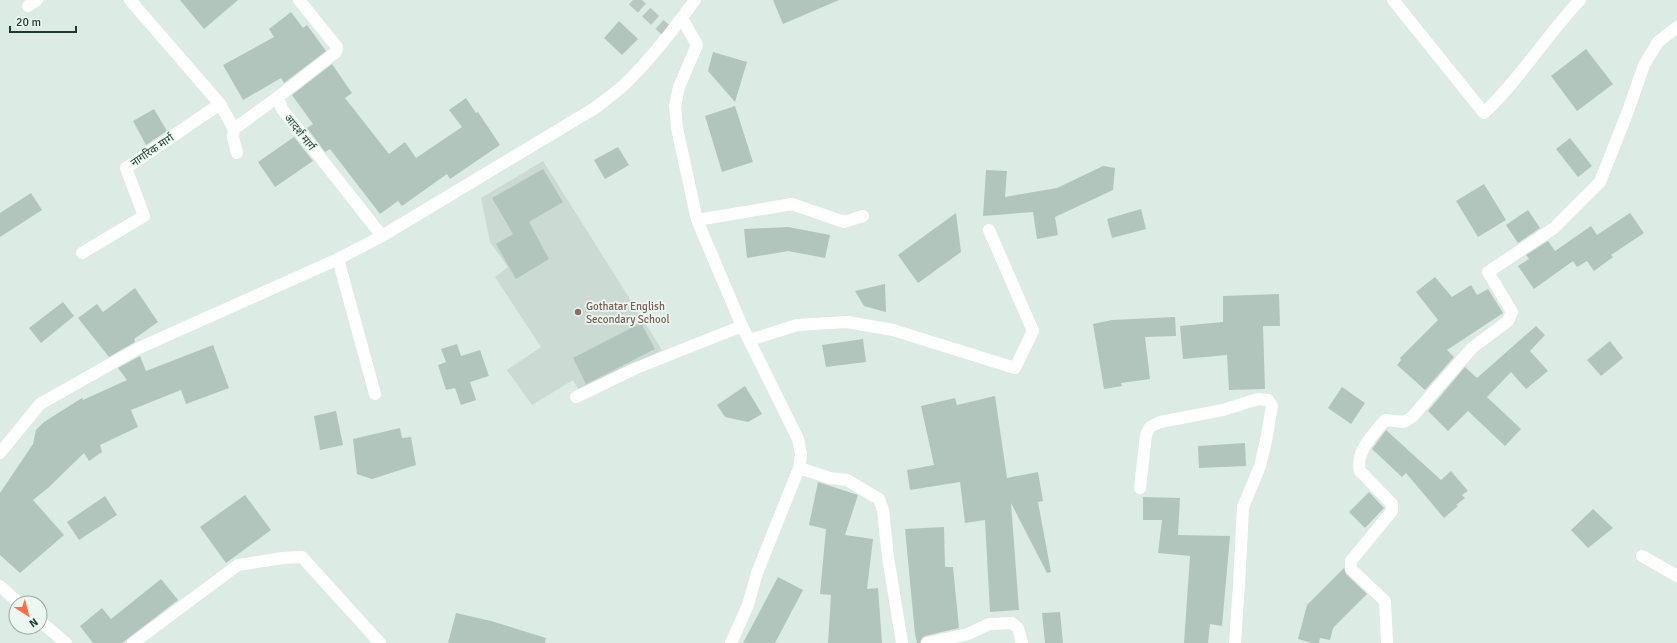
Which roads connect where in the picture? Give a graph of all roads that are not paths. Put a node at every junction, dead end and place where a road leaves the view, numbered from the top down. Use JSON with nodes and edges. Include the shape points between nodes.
{"nodes":[{"id":1,"x":130,"y":0,"type":"edge"},
{"id":2,"x":299,"y":0,"type":"edge"},
{"id":3,"x":695,"y":0,"type":"edge"},
{"id":4,"x":1394,"y":0,"type":"edge"},
{"id":5,"x":1580,"y":0,"type":"edge"},
{"id":6,"x":682,"y":18,"type":"junction"},
{"id":7,"x":1677,"y":27,"type":"edge"},
{"id":8,"x":278,"y":97,"type":"junction"},
{"id":9,"x":220,"y":104,"type":"junction"},
{"id":10,"x":234,"y":129,"type":"junction"},
{"id":11,"x":237,"y":153,"type":"dead end"},
{"id":12,"x":863,"y":216,"type":"dead end"},
{"id":13,"x":697,"y":220,"type":"junction"},
{"id":14,"x":989,"y":230,"type":"dead end"},
{"id":15,"x":382,"y":236,"type":"junction"},
{"id":16,"x":82,"y":253,"type":"dead end"},
{"id":17,"x":338,"y":259,"type":"junction"},
{"id":18,"x":742,"y":326,"type":"junction"},
{"id":19,"x":750,"y":340,"type":"junction"},
{"id":20,"x":375,"y":394,"type":"dead end"},
{"id":21,"x":576,"y":397,"type":"dead end"},
{"id":22,"x":0,"y":453,"type":"edge"},
{"id":23,"x":799,"y":468,"type":"junction"},
{"id":24,"x":1140,"y":488,"type":"dead end"},
{"id":25,"x":1642,"y":556,"type":"dead end"},
{"id":26,"x":1677,"y":576,"type":"edge"},
{"id":27,"x":0,"y":586,"type":"edge"},
{"id":28,"x":10,"y":595,"type":"edge"},
{"id":29,"x":48,"y":628,"type":"edge"},
{"id":30,"x":66,"y":643,"type":"edge"},
{"id":31,"x":133,"y":643,"type":"edge"},
{"id":32,"x":380,"y":643,"type":"edge"},
{"id":33,"x":731,"y":643,"type":"edge"},
{"id":34,"x":902,"y":643,"type":"edge"},
{"id":35,"x":927,"y":643,"type":"edge"},
{"id":36,"x":1022,"y":643,"type":"edge"},
{"id":37,"x":1235,"y":643,"type":"edge"},
{"id":38,"x":1387,"y":643,"type":"edge"}],
"edges":[{"from":1,"to":9,"type":"street"},
{"from":2,"to":8,"type":"street","via":[[337,48],[336,52]]},
{"from":3,"to":6,"type":"street"},
{"from":4,"to":5,"type":"street","via":[[1484,113],[1504,94]]},
{"from":6,"to":13,"type":"street","via":[[697,45],[679,87],[674,106]]},
{"from":6,"to":15,"type":"street","via":[[650,59],[623,86],[595,108]]},
{"from":7,"to":38,"type":"street","via":[[1658,42],[1644,65],[1600,182],[1554,228],[1488,272],[1512,312],[1508,321],[1472,348],[1412,418],[1404,422],[1385,420],[1364,447],[1358,464],[1360,471],[1392,504],[1392,511],[1351,561],[1351,569],[1385,601]]},
{"from":8,"to":10,"type":"street"},
{"from":8,"to":15,"type":"street","name":"आदर्श मार्ग","via":[[282,109]]},
{"from":9,"to":10,"type":"street"},
{"from":9,"to":16,"type":"street","name":"नागरिक मार्ग","via":[[126,168],[144,216]]},
{"from":10,"to":11,"type":"street"},
{"from":12,"to":13,"type":"street","via":[[844,222],[792,204]]},
{"from":13,"to":18,"type":"street"},
{"from":14,"to":19,"type":"street","via":[[1033,331],[1015,368],[893,330],[847,322],[797,325]]},
{"from":15,"to":17,"type":"street"},
{"from":17,"to":20,"type":"street"},
{"from":17,"to":22,"type":"street","via":[[138,348],[40,404]]},
{"from":18,"to":19,"type":"street"},
{"from":18,"to":21,"type":"street","via":[[634,369]]},
{"from":19,"to":23,"type":"street","via":[[798,439]]},
{"from":23,"to":33,"type":"street","via":[[757,573],[748,605]]},
{"from":23,"to":34,"type":"street","via":[[830,478],[847,480],[879,499],[883,510]]},
{"from":24,"to":37,"type":"street","via":[[1146,435],[1150,426],[1223,410],[1258,399],[1268,400],[1272,406],[1260,466],[1243,507]]},
{"from":25,"to":26,"type":"street"},
{"from":27,"to":28,"type":"street"},
{"from":29,"to":30,"type":"street"},
{"from":31,"to":32,"type":"street","via":[[238,565],[302,557]]},
{"from":35,"to":36,"type":"street","via":[[968,634],[989,624],[1012,623],[1018,628]]}]}
